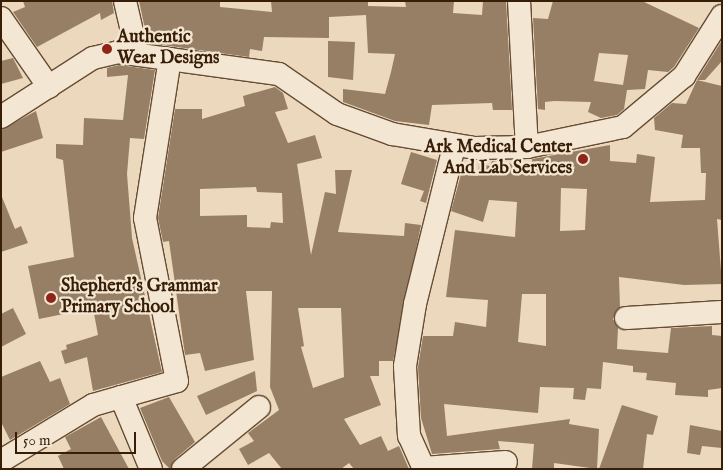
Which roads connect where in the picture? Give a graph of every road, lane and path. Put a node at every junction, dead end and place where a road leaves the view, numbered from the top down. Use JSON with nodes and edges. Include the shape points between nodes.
{"nodes":[{"id":1,"x":125,"y":1,"type":"edge"},
{"id":2,"x":519,"y":1,"type":"edge"},
{"id":3,"x":722,"y":16,"type":"edge"},
{"id":4,"x":1,"y":18,"type":"edge"},
{"id":5,"x":137,"y":53,"type":"junction"},
{"id":6,"x":170,"y":59,"type":"junction"},
{"id":7,"x":49,"y":86,"type":"junction"},
{"id":8,"x":1,"y":117,"type":"edge"},
{"id":9,"x":454,"y":146,"type":"junction"},
{"id":10,"x":527,"y":147,"type":"junction"},
{"id":11,"x":722,"y":312,"type":"edge"},
{"id":12,"x":626,"y":318,"type":"dead end"},
{"id":13,"x":121,"y":397,"type":"junction"},
{"id":14,"x":259,"y":406,"type":"dead end"},
{"id":15,"x":1,"y":461,"type":"edge"},
{"id":16,"x":506,"y":462,"type":"dead end"},
{"id":17,"x":424,"y":468,"type":"edge"},
{"id":18,"x":151,"y":469,"type":"edge"},
{"id":19,"x":184,"y":469,"type":"edge"}],
"edges":[{"from":1,"to":5,"type":"street"},
{"from":2,"to":10,"type":"street"},
{"from":3,"to":10,"type":"street","via":[[684,76],[623,127]]},
{"from":4,"to":7,"type":"street"},
{"from":5,"to":6,"type":"street"},
{"from":5,"to":7,"type":"street","via":[[93,58]]},
{"from":6,"to":9,"type":"street","via":[[279,74],[357,123]]},
{"from":6,"to":13,"type":"street","via":[[145,218],[178,381]]},
{"from":7,"to":8,"type":"street"},
{"from":9,"to":10,"type":"street"},
{"from":9,"to":17,"type":"street","via":[[415,304],[405,366],[409,436]]},
{"from":11,"to":12,"type":"street"},
{"from":13,"to":15,"type":"street","via":[[93,405]]},
{"from":13,"to":18,"type":"street"},
{"from":14,"to":19,"type":"street"},
{"from":16,"to":17,"type":"street"}]}
